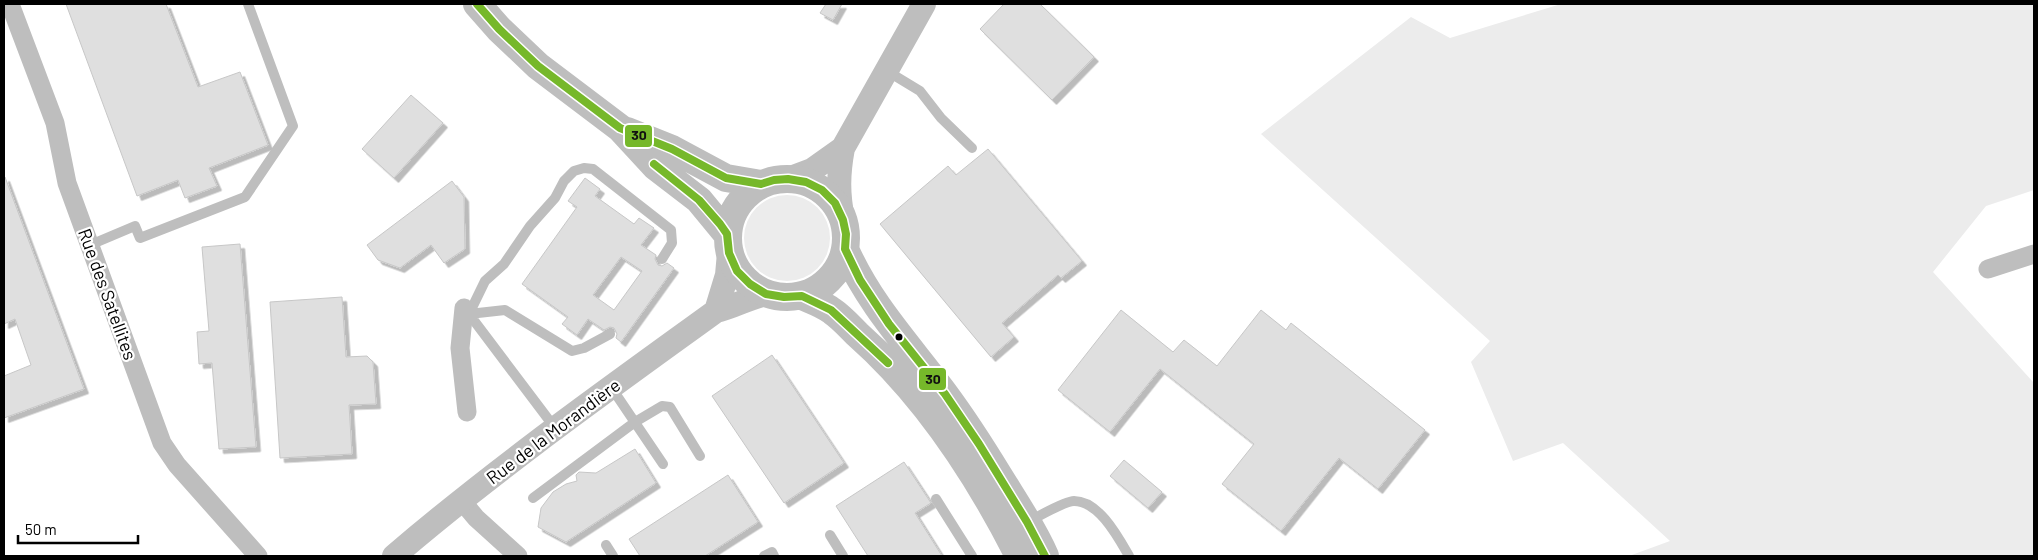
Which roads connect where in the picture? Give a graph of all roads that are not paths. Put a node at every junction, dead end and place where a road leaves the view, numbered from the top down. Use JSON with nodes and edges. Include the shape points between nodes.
{"nodes":[{"id":1,"x":10,"y":4,"type":"edge"},
{"id":2,"x":248,"y":4,"type":"edge"},
{"id":3,"x":477,"y":4,"type":"edge"},
{"id":4,"x":924,"y":4,"type":"edge"},
{"id":5,"x":886,"y":71,"type":"junction"},
{"id":6,"x":620,"y":128,"type":"junction"},
{"id":7,"x":843,"y":148,"type":"junction"},
{"id":8,"x":972,"y":148,"type":"dead end"},
{"id":9,"x":788,"y":178,"type":"junction"},
{"id":10,"x":761,"y":184,"type":"junction"},
{"id":11,"x":843,"y":220,"type":"junction"},
{"id":12,"x":728,"y":244,"type":"junction"},
{"id":13,"x":90,"y":245,"type":"junction"},
{"id":14,"x":845,"y":249,"type":"junction"},
{"id":15,"x":2034,"y":254,"type":"edge"},
{"id":16,"x":662,"y":259,"type":"dead end"},
{"id":17,"x":1988,"y":269,"type":"dead end"},
{"id":18,"x":766,"y":294,"type":"junction"},
{"id":19,"x":802,"y":296,"type":"junction"},
{"id":20,"x":467,"y":311,"type":"junction"},
{"id":21,"x":716,"y":311,"type":"junction"},
{"id":22,"x":610,"y":334,"type":"dead end"},
{"id":23,"x":611,"y":387,"type":"junction"},
{"id":24,"x":467,"y":412,"type":"dead end"},
{"id":25,"x":635,"y":422,"type":"junction"},
{"id":26,"x":555,"y":428,"type":"junction"},
{"id":27,"x":700,"y":456,"type":"dead end"},
{"id":28,"x":663,"y":464,"type":"dead end"},
{"id":29,"x":533,"y":498,"type":"dead end"},
{"id":30,"x":936,"y":499,"type":"dead end"},
{"id":31,"x":461,"y":500,"type":"junction"},
{"id":32,"x":1027,"y":522,"type":"junction"},
{"id":33,"x":830,"y":535,"type":"dead end"},
{"id":34,"x":606,"y":545,"type":"dead end"},
{"id":35,"x":258,"y":556,"type":"edge"},
{"id":36,"x":394,"y":556,"type":"edge"},
{"id":37,"x":518,"y":556,"type":"edge"},
{"id":38,"x":613,"y":556,"type":"edge"},
{"id":39,"x":764,"y":556,"type":"edge"},
{"id":40,"x":774,"y":556,"type":"edge"},
{"id":41,"x":844,"y":556,"type":"edge"},
{"id":42,"x":972,"y":556,"type":"edge"},
{"id":43,"x":1019,"y":556,"type":"edge"},
{"id":44,"x":1045,"y":556,"type":"edge"},
{"id":45,"x":1129,"y":556,"type":"edge"}],
"edges":[{"from":1,"to":13,"type":"street","name":"Rue des Satellites","via":[[54,123],[67,183]]},
{"from":2,"to":13,"type":"lane","via":[[293,126],[246,197],[140,238],[135,226]]},
{"from":3,"to":6,"type":"main road","via":[[538,66]]},
{"from":4,"to":5,"type":"street"},
{"from":5,"to":7,"type":"street"},
{"from":5,"to":8,"type":"lane","via":[[920,91],[940,118]]},
{"from":6,"to":10,"type":"main road","via":[[672,149],[726,178]]},
{"from":6,"to":12,"type":"main road","via":[[656,167],[699,200]]},
{"from":7,"to":9,"type":"street","via":[[812,170]]},
{"from":7,"to":11,"type":"street","via":[[838,194]]},
{"from":9,"to":10,"type":"main road"},
{"from":9,"to":11,"type":"main road","via":[[822,190],[835,203]]},
{"from":10,"to":12,"type":"main road","via":[[737,204],[730,218]]},
{"from":11,"to":14,"type":"main road"},
{"from":12,"to":18,"type":"main road","via":[[737,270]]},
{"from":12,"to":21,"type":"street","via":[[727,275]]},
{"from":13,"to":35,"type":"street","name":"Rue des Satellites","via":[[162,443],[177,466]]},
{"from":14,"to":19,"type":"main road","via":[[840,265],[830,279]]},
{"from":14,"to":32,"type":"main road","via":[[872,299],[945,394]]},
{"from":15,"to":17,"type":"street"},
{"from":16,"to":20,"type":"lane","via":[[672,243],[671,230],[592,169],[584,168],[574,171],[564,181],[555,198],[530,226],[504,264],[484,281]]},
{"from":18,"to":19,"type":"main road"},
{"from":18,"to":21,"type":"street","name":"Rue de la Morandière"},
{"from":19,"to":43,"type":"main road","via":[[831,310],[904,380],[968,466]]},
{"from":20,"to":22,"type":"lane","via":[[505,310],[572,351]]},
{"from":20,"to":24,"type":"street","via":[[460,348]]},
{"from":20,"to":26,"type":"lane"},
{"from":21,"to":23,"type":"street","name":"Rue de la Morandière"},
{"from":23,"to":25,"type":"lane"},
{"from":23,"to":26,"type":"street","name":"Rue de la Morandière"},
{"from":25,"to":27,"type":"lane","via":[[662,406],[670,407]]},
{"from":25,"to":28,"type":"lane"},
{"from":25,"to":29,"type":"lane"},
{"from":26,"to":31,"type":"street","name":"Rue de la Morandière"},
{"from":30,"to":42,"type":"lane"},
{"from":31,"to":36,"type":"street","name":"Rue de la Morandière"},
{"from":31,"to":37,"type":"street"},
{"from":32,"to":44,"type":"main road"},
{"from":32,"to":45,"type":"lane","via":[[1073,501],[1087,504],[1113,527]]},
{"from":33,"to":41,"type":"lane"},
{"from":34,"to":38,"type":"lane"},
{"from":39,"to":40,"type":"lane","via":[[772,552]]}]}
